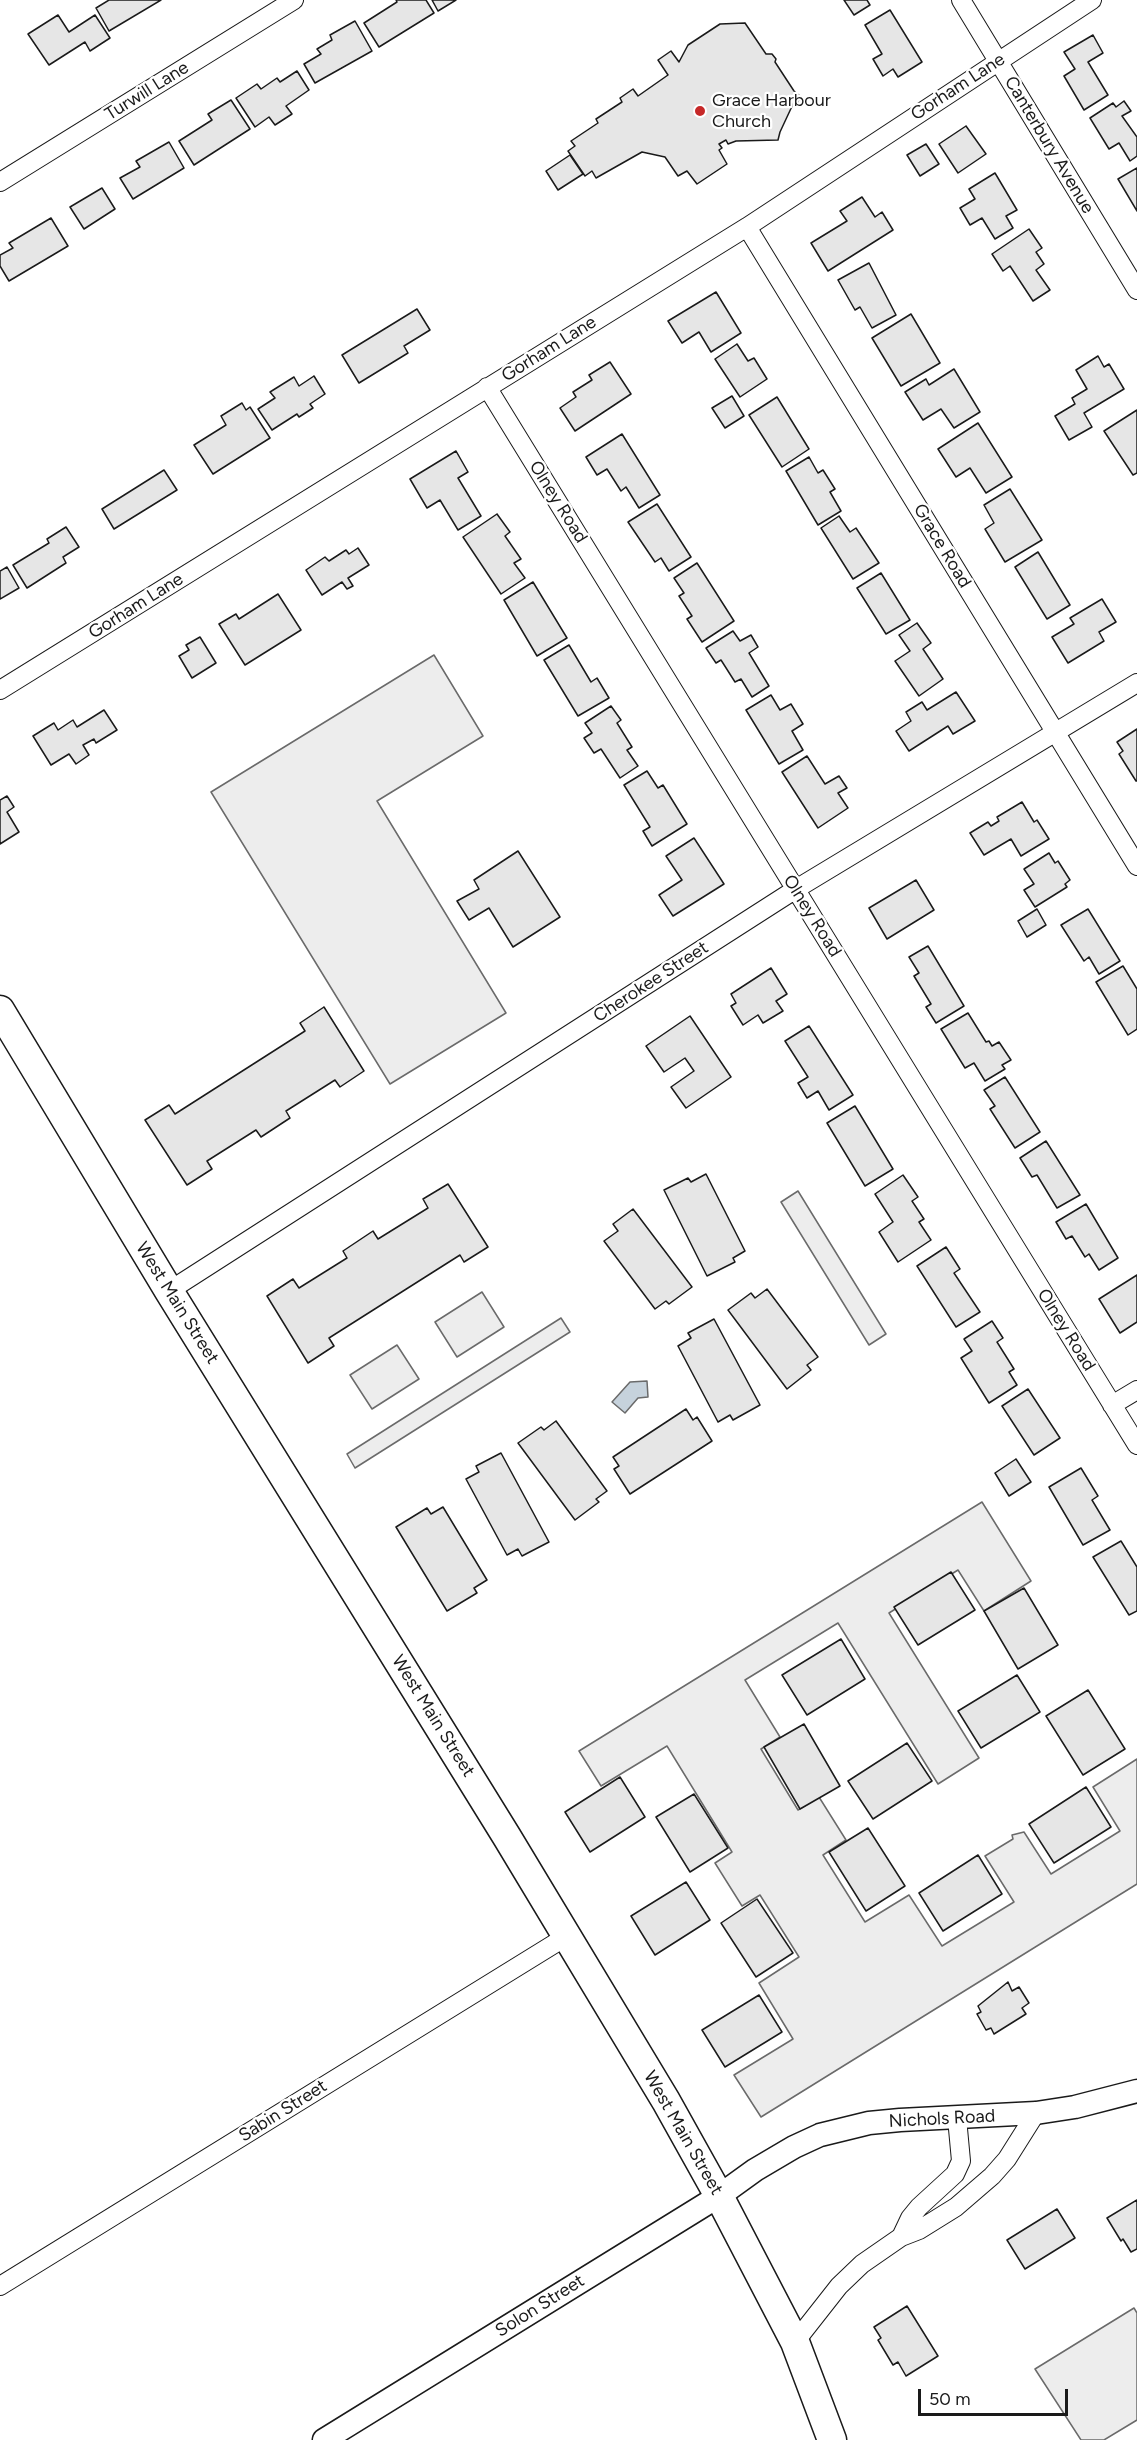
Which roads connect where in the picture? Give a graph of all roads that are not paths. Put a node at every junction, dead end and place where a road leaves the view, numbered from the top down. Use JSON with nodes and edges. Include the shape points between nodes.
{"nodes":[{"id":1,"x":294,"y":0,"type":"edge"},
{"id":2,"x":961,"y":0,"type":"edge"},
{"id":3,"x":1092,"y":0,"type":"edge"},
{"id":4,"x":998,"y":60,"type":"junction"},
{"id":5,"x":0,"y":182,"type":"edge"},
{"id":6,"x":747,"y":227,"type":"junction"},
{"id":7,"x":1137,"y":290,"type":"edge"},
{"id":8,"x":487,"y":387,"type":"junction"},
{"id":9,"x":1137,"y":683,"type":"edge"},
{"id":10,"x":0,"y":690,"type":"edge"},
{"id":11,"x":1056,"y":733,"type":"junction"},
{"id":12,"x":1137,"y":866,"type":"edge"},
{"id":13,"x":796,"y":890,"type":"junction"},
{"id":14,"x":0,"y":1010,"type":"edge"},
{"id":15,"x":170,"y":1291,"type":"junction"},
{"id":16,"x":1137,"y":1390,"type":"edge"},
{"id":17,"x":1112,"y":1405,"type":"junction"},
{"id":18,"x":1137,"y":1445,"type":"edge"},
{"id":19,"x":567,"y":1935,"type":"junction"},
{"id":20,"x":1137,"y":2091,"type":"edge"},
{"id":21,"x":1036,"y":2113,"type":"junction"},
{"id":22,"x":957,"y":2118,"type":"junction"},
{"id":23,"x":755,"y":2170,"type":"joint"},
{"id":24,"x":719,"y":2196,"type":"junction"},
{"id":25,"x":901,"y":2237,"type":"junction"},
{"id":26,"x":0,"y":2286,"type":"edge"},
{"id":27,"x":795,"y":2342,"type":"junction"},
{"id":28,"x":828,"y":2439,"type":"edge"},
{"id":29,"x":324,"y":2440,"type":"edge"}],
"edges":[{"from":1,"to":5,"type":"street","name":"Turwill Lane"},
{"from":2,"to":4,"type":"street","name":"Canterbury Avenue"},
{"from":3,"to":4,"type":"street","name":"Gorham Lane"},
{"from":4,"to":6,"type":"street","name":"Gorham Lane"},
{"from":4,"to":7,"type":"street","name":"Canterbury Avenue"},
{"from":6,"to":8,"type":"street","name":"Gorham Lane"},
{"from":6,"to":11,"type":"street","name":"Grace Road"},
{"from":8,"to":10,"type":"street","name":"Gorham Lane"},
{"from":8,"to":13,"type":"street","name":"Olney Road"},
{"from":9,"to":11,"type":"street","name":"Cherokee Street"},
{"from":11,"to":12,"type":"street","name":"Grace Road"},
{"from":11,"to":13,"type":"street","name":"Cherokee Street"},
{"from":13,"to":15,"type":"street","name":"Cherokee Street"},
{"from":13,"to":17,"type":"street","name":"Olney Road"},
{"from":14,"to":15,"type":"main road","name":"West Main Street"},
{"from":15,"to":19,"type":"main road","name":"West Main Street"},
{"from":16,"to":17,"type":"street"},
{"from":17,"to":18,"type":"street","name":"Olney Road"},
{"from":19,"to":24,"type":"main road","name":"West Main Street"},
{"from":19,"to":26,"type":"street","name":"Sabin Street"},
{"from":20,"to":21,"type":"street","name":"Nichols Road"},
{"from":21,"to":22,"type":"street","name":"Nichols Road"},
{"from":21,"to":25,"type":"street","via":[[992,2176],[956,2207]]},
{"from":22,"to":23,"type":"street","name":"Nichols Road","via":[[868,2123],[838,2130],[794,2147]]},
{"from":22,"to":25,"type":"street","via":[[961,2161],[955,2174],[919,2207]]},
{"from":23,"to":24,"type":"street","name":"Solon Street"},
{"from":24,"to":27,"type":"main road","name":"West Main Street"},
{"from":24,"to":29,"type":"street","name":"Solon Street"},
{"from":25,"to":27,"type":"street","via":[[839,2286]]},
{"from":27,"to":28,"type":"main road","name":"West Main Street"}]}
